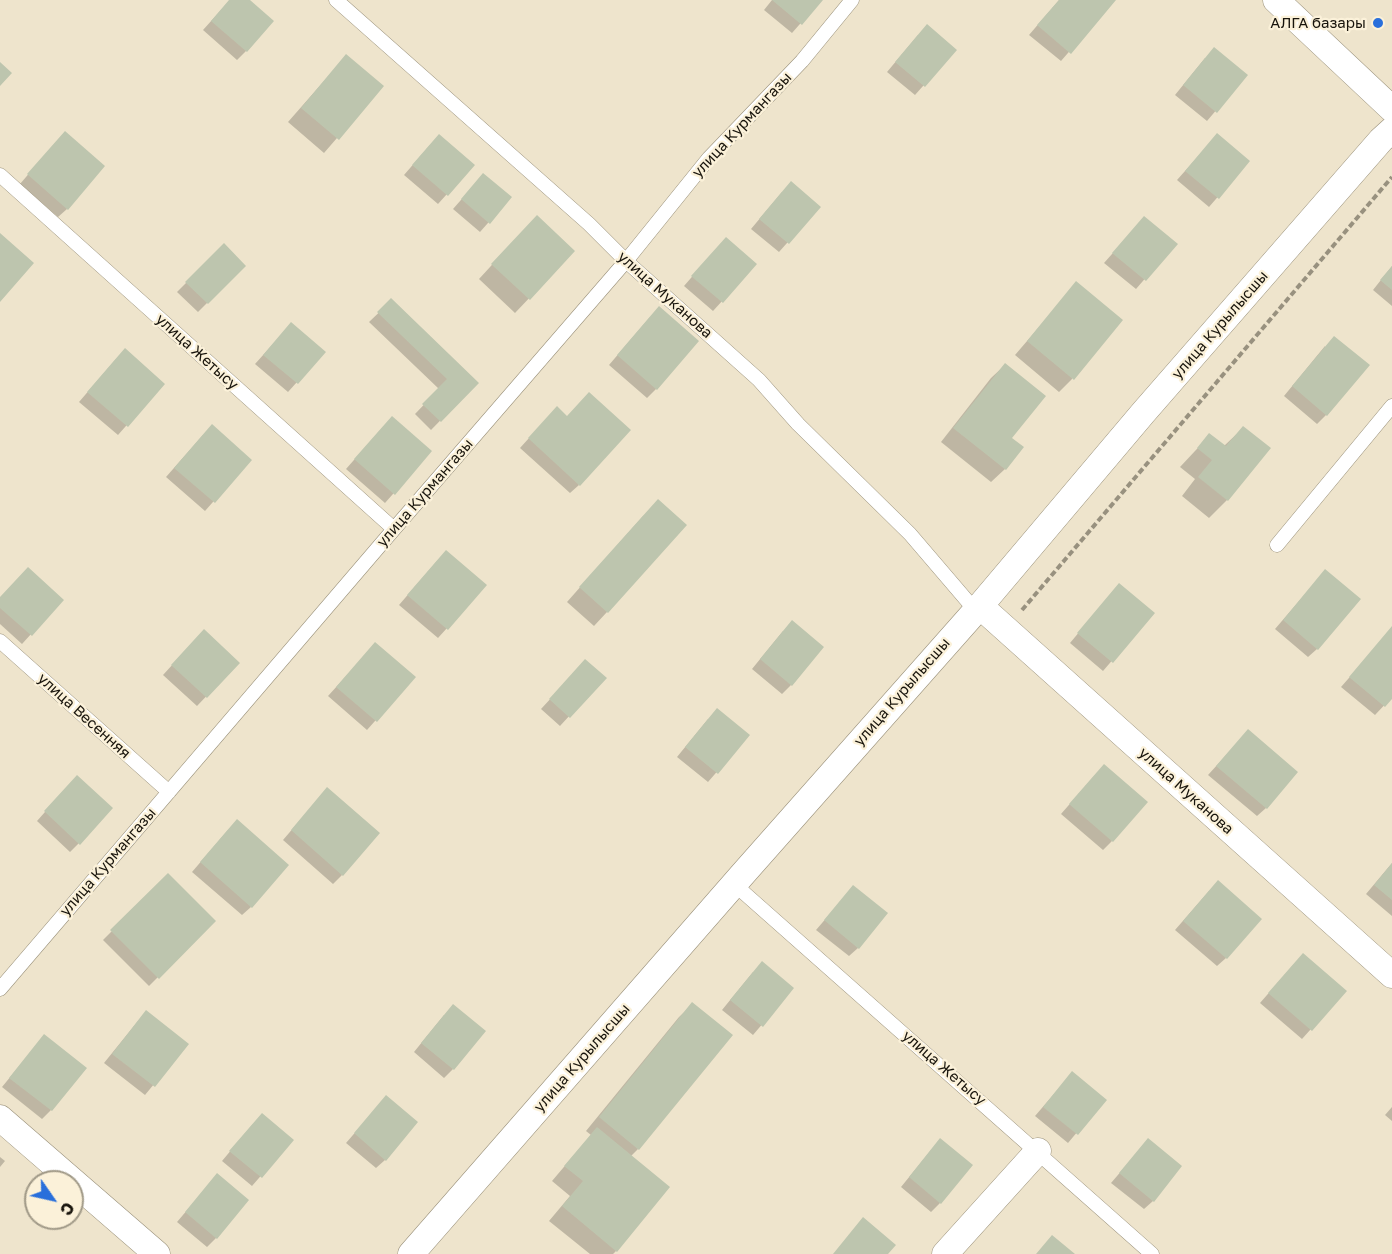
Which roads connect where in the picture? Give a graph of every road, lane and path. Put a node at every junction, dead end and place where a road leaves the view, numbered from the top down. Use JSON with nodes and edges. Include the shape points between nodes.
{"nodes":[{"id":1,"x":336,"y":0,"type":"edge"},
{"id":2,"x":852,"y":0,"type":"edge"},
{"id":3,"x":1276,"y":0,"type":"edge"},
{"id":4,"x":1392,"y":109,"type":"edge"},
{"id":5,"x":1392,"y":130,"type":"edge"},
{"id":6,"x":0,"y":175,"type":"edge"},
{"id":7,"x":1392,"y":177,"type":"edge"},
{"id":8,"x":626,"y":261,"type":"junction"},
{"id":9,"x":1392,"y":406,"type":"edge"},
{"id":10,"x":394,"y":529,"type":"junction"},
{"id":11,"x":1277,"y":545,"type":"dead end"},
{"id":12,"x":978,"y":608,"type":"junction"},
{"id":13,"x":1006,"y":629,"type":"junction"},
{"id":14,"x":0,"y":641,"type":"edge"},
{"id":15,"x":169,"y":792,"type":"junction"},
{"id":16,"x":734,"y":884,"type":"junction"},
{"id":17,"x":1392,"y":975,"type":"edge"},
{"id":18,"x":0,"y":989,"type":"edge"},
{"id":19,"x":0,"y":1118,"type":"edge"},
{"id":20,"x":1038,"y":1151,"type":"junction"},
{"id":21,"x":157,"y":1254,"type":"edge"},
{"id":22,"x":411,"y":1254,"type":"edge"},
{"id":23,"x":945,"y":1254,"type":"edge"},
{"id":24,"x":1152,"y":1254,"type":"edge"}],
"edges":[{"from":1,"to":8,"type":"lane","name":"улица Муканова"},
{"from":2,"to":8,"type":"lane","name":"улица Курмангазы","via":[[802,61],[709,158]]},
{"from":3,"to":4,"type":"street"},
{"from":5,"to":12,"type":"street","name":"улица Курылысшы"},
{"from":6,"to":10,"type":"lane","name":"улица Жетысу"},
{"from":7,"to":13,"type":"path"},
{"from":8,"to":10,"type":"lane","name":"улица Курмангазы"},
{"from":8,"to":12,"type":"lane","name":"улица Муканова","via":[[759,380]]},
{"from":9,"to":11,"type":"lane"},
{"from":10,"to":15,"type":"lane","name":"улица Курмангазы"},
{"from":12,"to":13,"type":"street","name":"улица Муканова"},
{"from":12,"to":16,"type":"street","name":"улица Курылысшы"},
{"from":13,"to":17,"type":"street","name":"улица Муканова"},
{"from":14,"to":15,"type":"lane","name":"улица Весенняя"},
{"from":15,"to":18,"type":"lane","name":"улица Курмангазы"},
{"from":16,"to":20,"type":"lane","name":"улица Жетысу"},
{"from":16,"to":22,"type":"street","name":"улица Курылысшы"},
{"from":19,"to":21,"type":"street"},
{"from":20,"to":23,"type":"street"},
{"from":20,"to":24,"type":"lane","name":"улица Жетысу"}]}
